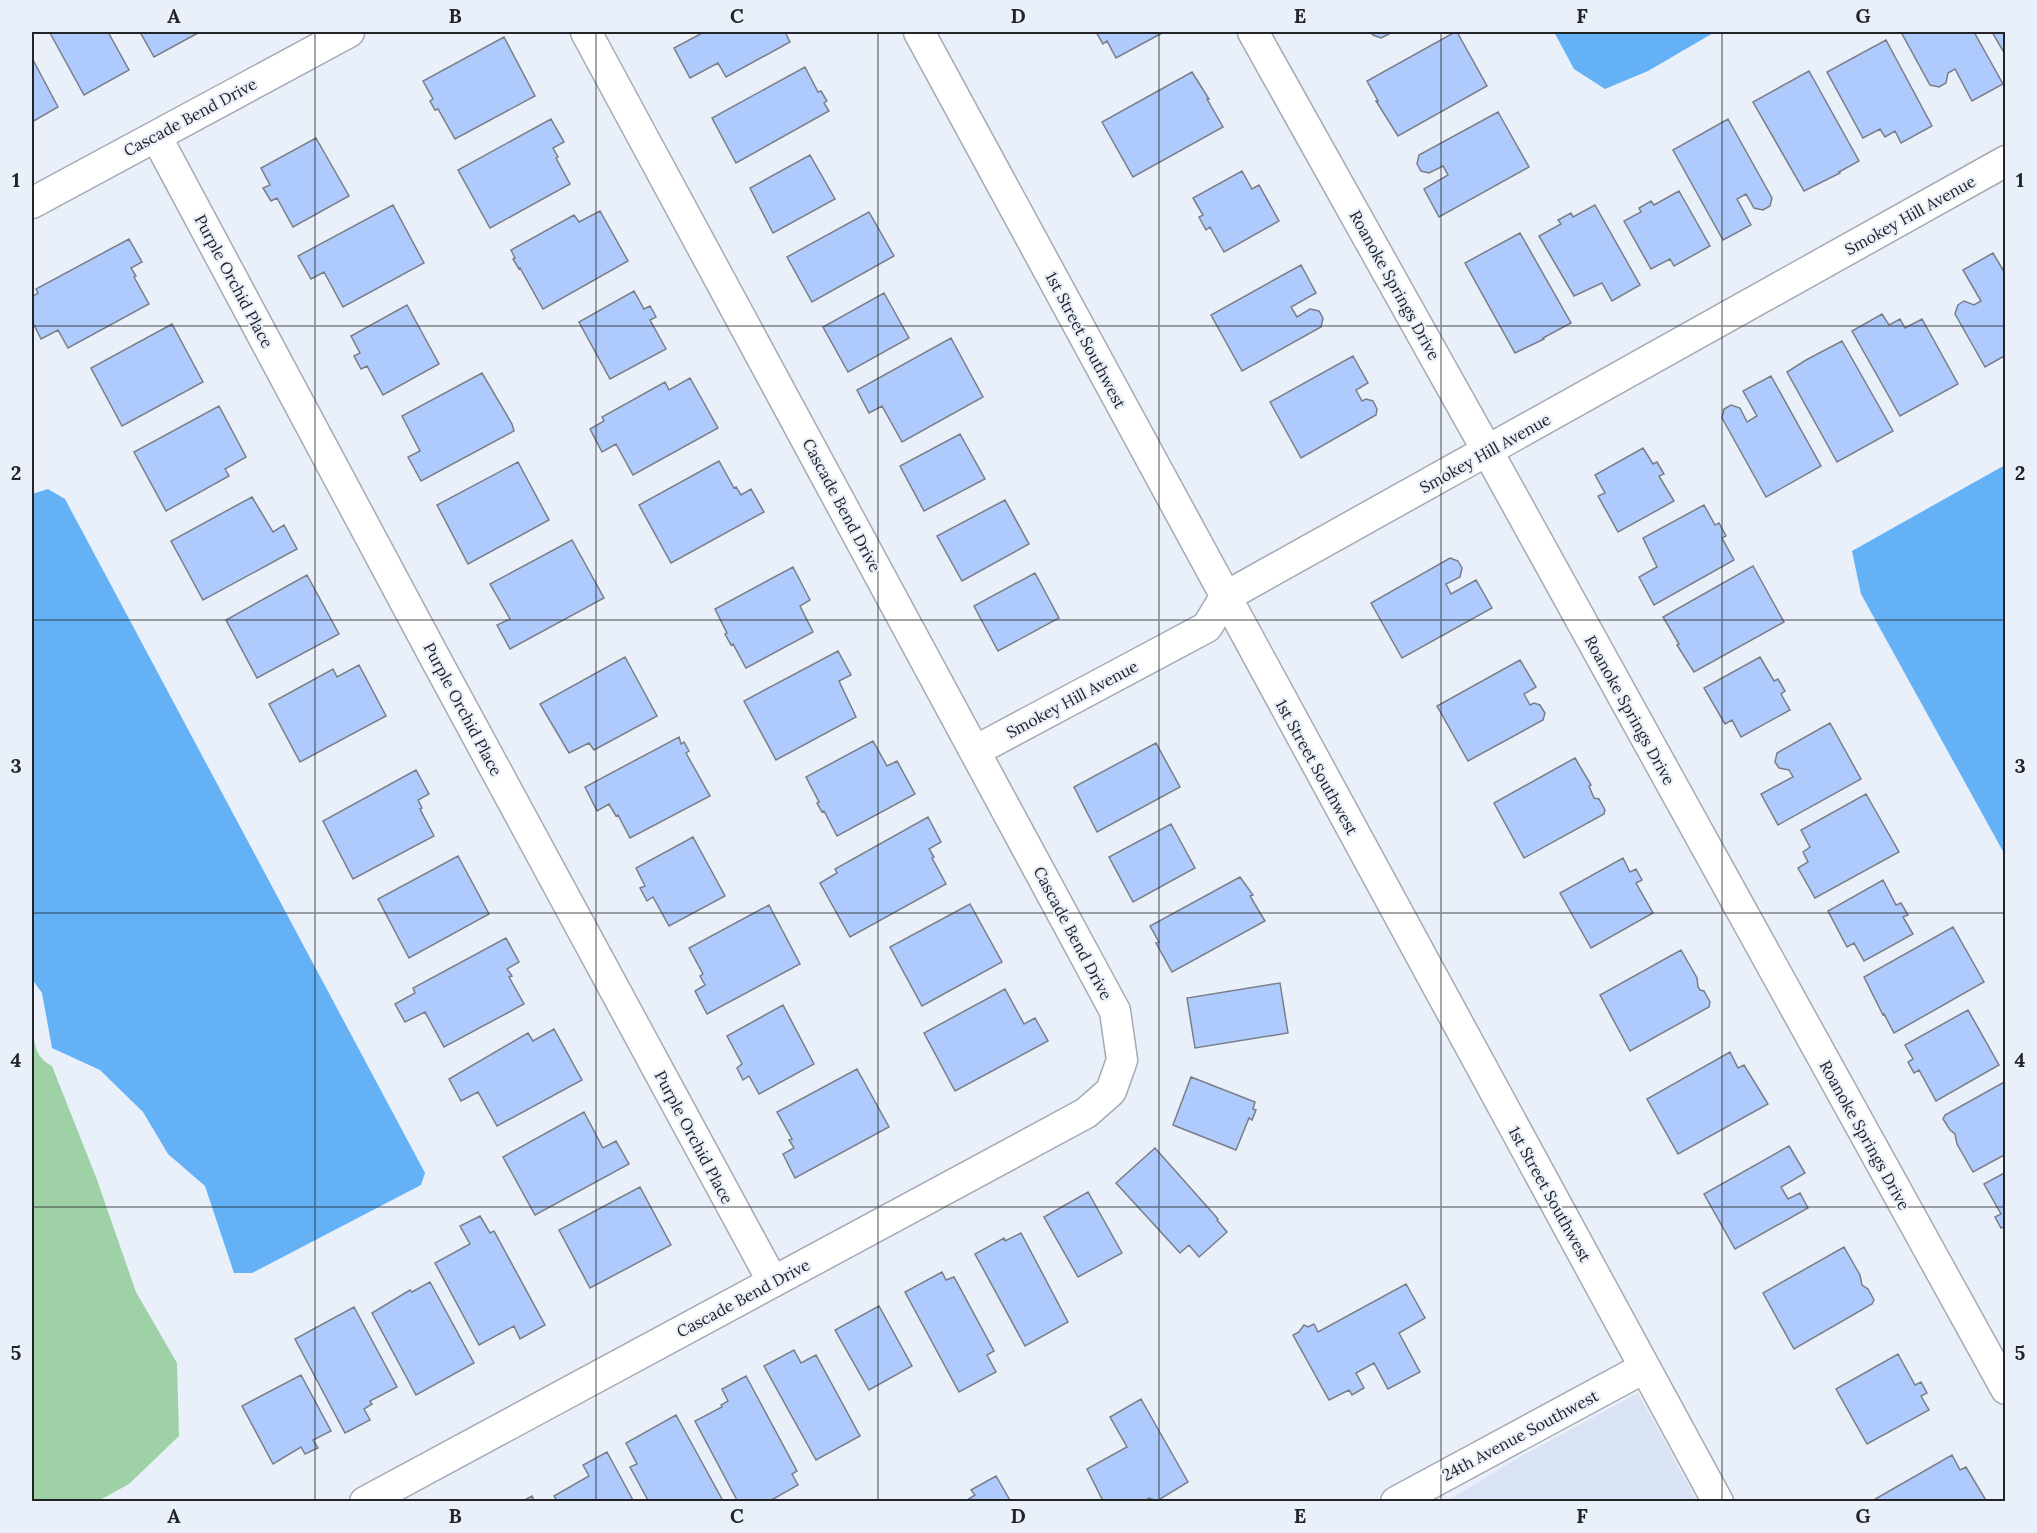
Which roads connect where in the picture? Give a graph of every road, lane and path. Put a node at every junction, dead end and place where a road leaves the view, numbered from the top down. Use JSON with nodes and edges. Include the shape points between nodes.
{"nodes":[{"id":1,"x":349,"y":32,"type":"edge"},
{"id":2,"x":586,"y":32,"type":"edge"},
{"id":3,"x":919,"y":32,"type":"edge"},
{"id":4,"x":1253,"y":32,"type":"edge"},
{"id":5,"x":156,"y":136,"type":"junction"},
{"id":6,"x":2006,"y":161,"type":"edge"},
{"id":7,"x":32,"y":203,"type":"edge"},
{"id":8,"x":1488,"y":452,"type":"junction"},
{"id":9,"x":1225,"y":597,"type":"junction"},
{"id":10,"x":975,"y":751,"type":"junction"},
{"id":11,"x":772,"y":1282,"type":"junction"},
{"id":12,"x":1644,"y":1368,"type":"junction"},
{"id":13,"x":2006,"y":1389,"type":"edge"},
{"id":14,"x":364,"y":1502,"type":"edge"},
{"id":15,"x":1396,"y":1502,"type":"edge"},
{"id":16,"x":1718,"y":1502,"type":"edge"}],
"edges":[{"from":1,"to":5,"type":"street","name":"Cascade Bend Drive"},
{"from":2,"to":10,"type":"street","name":"Cascade Bend Drive"},
{"from":3,"to":9,"type":"street","name":"1st Street Southwest"},
{"from":4,"to":8,"type":"street","name":"Roanoke Springs Drive"},
{"from":5,"to":7,"type":"street","name":"Cascade Bend Drive"},
{"from":5,"to":11,"type":"street","name":"Purple Orchid Place"},
{"from":6,"to":8,"type":"street","name":"Smokey Hill Avenue"},
{"from":8,"to":9,"type":"street","name":"Smokey Hill Avenue"},
{"from":8,"to":13,"type":"street","name":"Roanoke Springs Drive"},
{"from":9,"to":10,"type":"street","name":"Smokey Hill Avenue","via":[[1208,627]]},
{"from":9,"to":12,"type":"street","name":"1st Street Southwest"},
{"from":10,"to":11,"type":"street","name":"Cascade Bend Drive","via":[[1115,1011],[1122,1060],[1111,1091],[1086,1113]]},
{"from":11,"to":14,"type":"street","name":"Cascade Bend Drive"},
{"from":12,"to":15,"type":"street","name":"24th Avenue Southwest"},
{"from":12,"to":16,"type":"street","name":"1st Street Southwest"}]}
